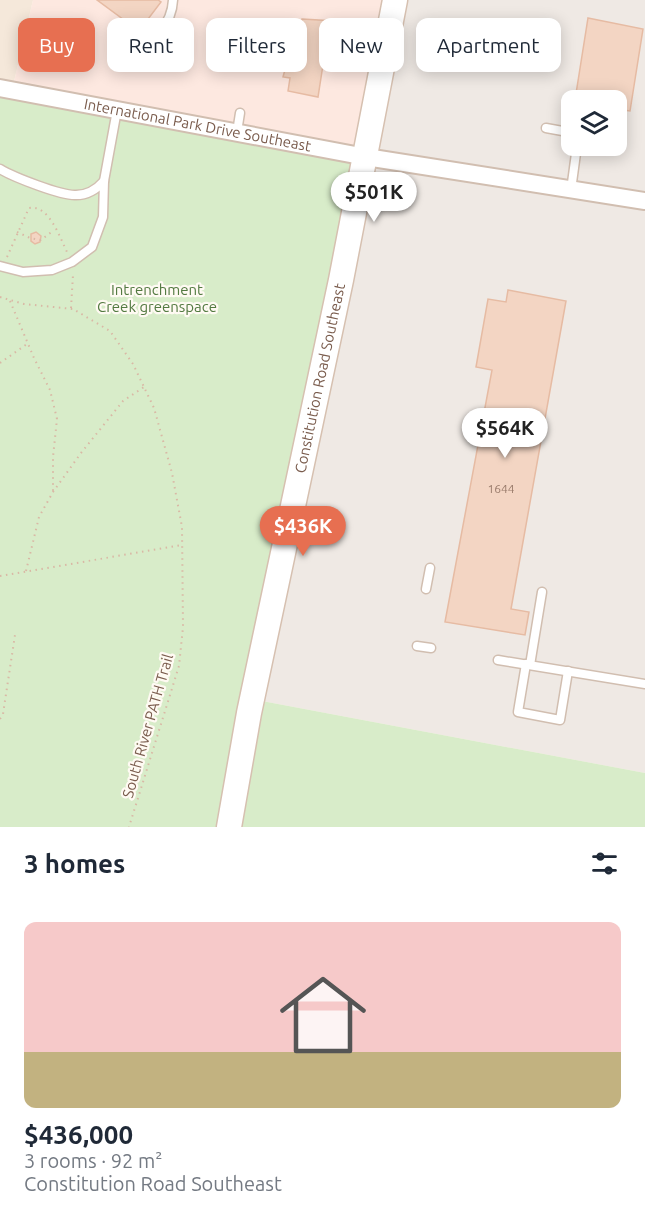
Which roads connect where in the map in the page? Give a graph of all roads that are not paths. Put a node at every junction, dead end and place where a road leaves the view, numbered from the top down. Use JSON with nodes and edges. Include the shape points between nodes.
{"nodes":[{"id":1,"x":173,"y":0,"type":"edge"},
{"id":2,"x":395,"y":0,"type":"edge"},
{"id":3,"x":167,"y":18,"type":"edge"},
{"id":4,"x":392,"y":18,"type":"edge"},
{"id":5,"x":382,"y":72,"type":"edge"},
{"id":6,"x":0,"y":88,"type":"edge"},
{"id":7,"x":117,"y":110,"type":"junction"},
{"id":8,"x":240,"y":113,"type":"dead end"},
{"id":9,"x":546,"y":128,"type":"dead end"},
{"id":10,"x":561,"y":131,"type":"edge"},
{"id":11,"x":237,"y":132,"type":"junction"},
{"id":12,"x":576,"y":156,"type":"edge"},
{"id":13,"x":366,"y":157,"type":"junction"},
{"id":14,"x":0,"y":169,"type":"edge"},
{"id":15,"x":104,"y":181,"type":"junction"},
{"id":16,"x":571,"y":190,"type":"junction"},
{"id":17,"x":645,"y":201,"type":"edge"},
{"id":18,"x":3,"y":263,"type":"edge"},
{"id":19,"x":430,"y":568,"type":"dead end"},
{"id":20,"x":426,"y":589,"type":"dead end"},
{"id":21,"x":542,"y":592,"type":"dead end"},
{"id":22,"x":417,"y":646,"type":"dead end"},
{"id":23,"x":431,"y":648,"type":"dead end"},
{"id":24,"x":498,"y":660,"type":"dead end"},
{"id":25,"x":528,"y":664,"type":"junction"},
{"id":26,"x":568,"y":671,"type":"junction"},
{"id":27,"x":645,"y":684,"type":"edge"},
{"id":28,"x":229,"y":827,"type":"edge"}],
"edges":[{"from":1,"to":3,"type":"lane"},
{"from":2,"to":4,"type":"street","name":"Constitution Road Southeast"},
{"from":5,"to":13,"type":"street","name":"Constitution Road Southeast"},
{"from":6,"to":7,"type":"street","name":"International Park Drive Southeast"},
{"from":7,"to":11,"type":"street","name":"International Park Drive Southeast"},
{"from":7,"to":15,"type":"lane"},
{"from":8,"to":11,"type":"lane"},
{"from":9,"to":10,"type":"lane"},
{"from":11,"to":13,"type":"street","name":"International Park Drive Southeast"},
{"from":12,"to":16,"type":"lane"},
{"from":13,"to":16,"type":"street","name":"International Park Drive Southeast"},
{"from":13,"to":28,"type":"street","name":"Constitution Road Southeast","via":[[251,701]]},
{"from":14,"to":15,"type":"lane","via":[[27,182],[77,196],[96,190]]},
{"from":15,"to":18,"type":"lane","via":[[103,217],[92,247],[72,262],[52,270],[23,272]]},
{"from":16,"to":17,"type":"street","name":"International Park Drive Southeast"},
{"from":19,"to":20,"type":"lane"},
{"from":21,"to":25,"type":"lane"},
{"from":22,"to":23,"type":"lane"},
{"from":24,"to":25,"type":"lane"},
{"from":25,"to":26,"type":"lane"},
{"from":25,"to":26,"type":"lane","via":[[518,712],[560,720]]},
{"from":26,"to":27,"type":"lane"}]}
